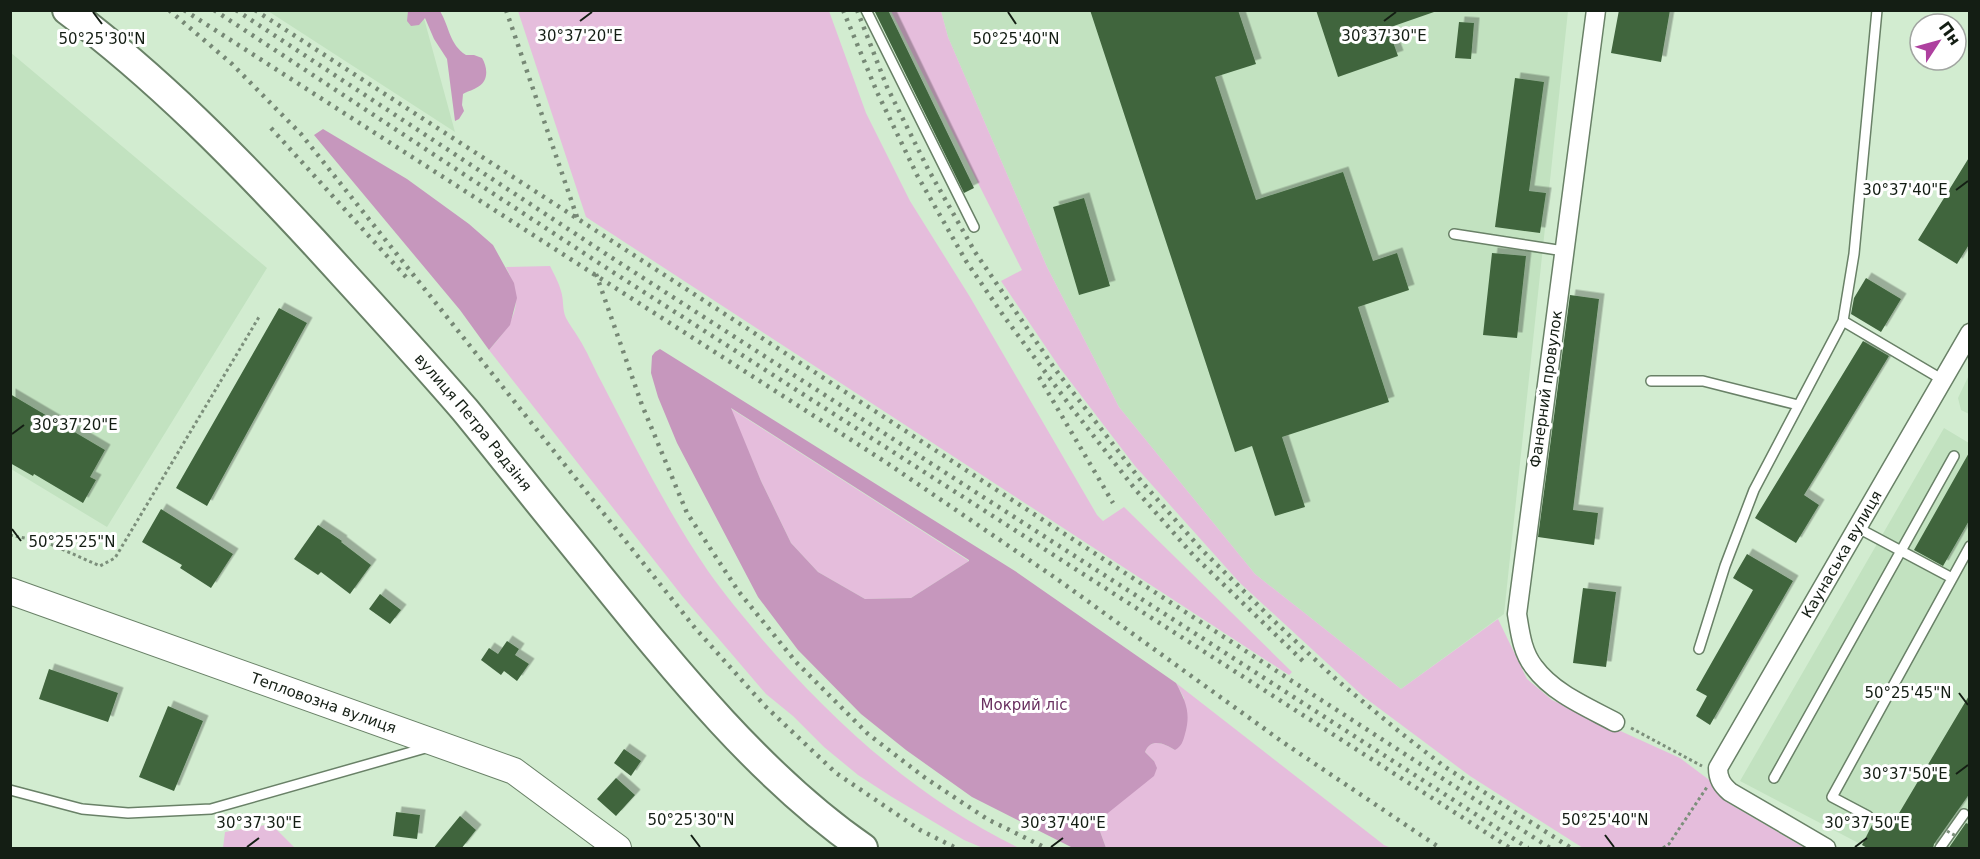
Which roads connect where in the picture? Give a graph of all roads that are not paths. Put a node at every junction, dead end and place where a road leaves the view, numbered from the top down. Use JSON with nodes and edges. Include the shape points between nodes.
{"nodes":[{"id":1,"x":67,"y":10,"type":"edge"},
{"id":2,"x":866,"y":10,"type":"edge"},
{"id":3,"x":1596,"y":10,"type":"edge"},
{"id":4,"x":1877,"y":10,"type":"edge"},
{"id":5,"x":974,"y":227,"type":"dead end"},
{"id":6,"x":1454,"y":234,"type":"dead end"},
{"id":7,"x":1564,"y":251,"type":"junction"},
{"id":8,"x":1842,"y":321,"type":"junction"},
{"id":9,"x":1970,"y":333,"type":"edge"},
{"id":10,"x":1943,"y":380,"type":"junction"},
{"id":11,"x":1651,"y":381,"type":"dead end"},
{"id":12,"x":1798,"y":405,"type":"junction"},
{"id":13,"x":1954,"y":456,"type":"dead end"},
{"id":14,"x":1858,"y":528,"type":"junction"},
{"id":15,"x":1970,"y":546,"type":"edge"},
{"id":16,"x":1900,"y":551,"type":"junction"},
{"id":17,"x":1952,"y":578,"type":"junction"},
{"id":18,"x":10,"y":591,"type":"edge"},
{"id":19,"x":1699,"y":649,"type":"dead end"},
{"id":20,"x":1615,"y":722,"type":"road end"},
{"id":21,"x":438,"y":744,"type":"junction"},
{"id":22,"x":1774,"y":778,"type":"dead end"},
{"id":23,"x":10,"y":790,"type":"edge"},
{"id":24,"x":1964,"y":814,"type":"dead end"},
{"id":25,"x":1868,"y":816,"type":"dead end"},
{"id":26,"x":618,"y":849,"type":"edge"},
{"id":27,"x":863,"y":849,"type":"edge"},
{"id":28,"x":1826,"y":849,"type":"edge"},
{"id":29,"x":1940,"y":849,"type":"edge"}],
"edges":[{"from":1,"to":27,"type":"main road","name":"вулиця Петра Радзіня","via":[[180,105],[240,163],[463,409],[652,641],[735,735],[795,793]]},
{"from":2,"to":5,"type":"lane"},
{"from":3,"to":7,"type":"street","name":"Фанерний провулок"},
{"from":4,"to":8,"type":"lane","via":[[1854,254]]},
{"from":6,"to":7,"type":"lane"},
{"from":7,"to":20,"type":"street","name":"Фанерний провулок","via":[[1517,614],[1522,642],[1533,667],[1557,690]]},
{"from":8,"to":10,"type":"lane"},
{"from":8,"to":12,"type":"lane"},
{"from":9,"to":10,"type":"street","name":"Каунаська вулиця"},
{"from":10,"to":14,"type":"street","name":"Каунаська вулиця"},
{"from":11,"to":12,"type":"lane","via":[[1703,381]]},
{"from":12,"to":19,"type":"lane","via":[[1754,490]]},
{"from":13,"to":16,"type":"lane"},
{"from":14,"to":16,"type":"lane"},
{"from":14,"to":28,"type":"street","name":"Каунаська вулиця","via":[[1718,768],[1718,777],[1730,792]]},
{"from":15,"to":17,"type":"lane"},
{"from":16,"to":17,"type":"lane"},
{"from":16,"to":22,"type":"lane"},
{"from":17,"to":25,"type":"lane","via":[[1832,797]]},
{"from":18,"to":21,"type":"street","name":"Тепловозна вулиця"},
{"from":21,"to":23,"type":"lane","via":[[211,809],[128,813],[82,809]]},
{"from":21,"to":26,"type":"street","name":"Тепловозна вулиця","via":[[514,771]]},
{"from":24,"to":29,"type":"lane"}]}
